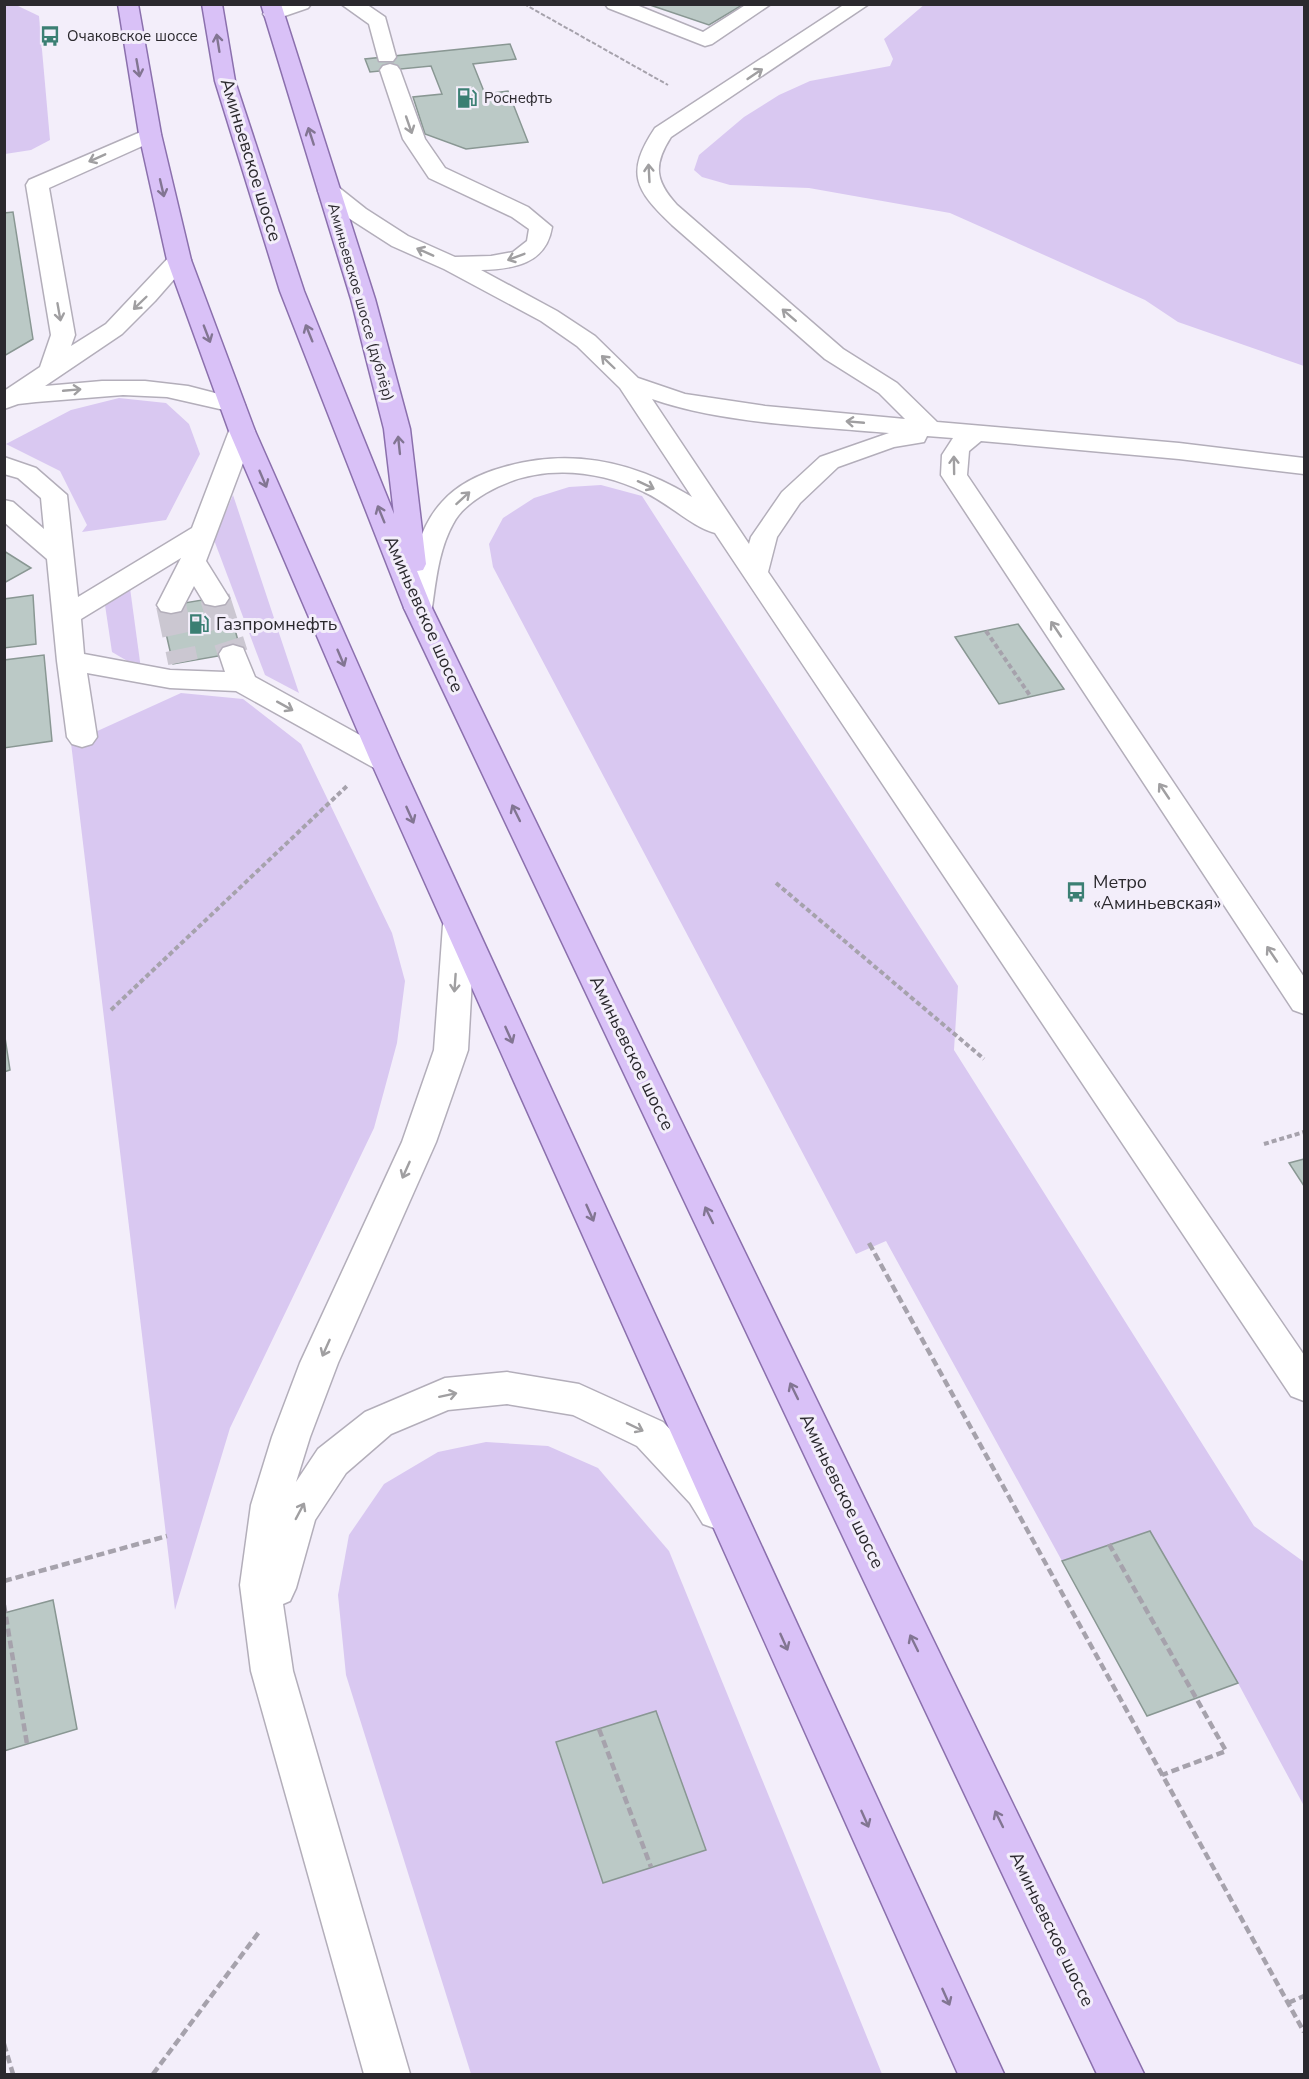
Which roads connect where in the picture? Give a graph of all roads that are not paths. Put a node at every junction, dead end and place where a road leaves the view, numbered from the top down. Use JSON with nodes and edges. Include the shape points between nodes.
{"nodes":[{"id":1,"x":128,"y":4,"type":"edge"},
{"id":2,"x":212,"y":4,"type":"edge"},
{"id":3,"x":615,"y":4,"type":"edge"},
{"id":4,"x":761,"y":4,"type":"edge"},
{"id":5,"x":859,"y":4,"type":"edge"},
{"id":6,"x":297,"y":5,"type":"edge"},
{"id":7,"x":352,"y":5,"type":"edge"},
{"id":8,"x":272,"y":9,"type":"edge"},
{"id":9,"x":150,"y":134,"type":"junction"},
{"id":10,"x":329,"y":191,"type":"junction"},
{"id":11,"x":179,"y":260,"type":"junction"},
{"id":12,"x":452,"y":264,"type":"junction"},
{"id":13,"x":52,"y":369,"type":"junction"},
{"id":14,"x":629,"y":383,"type":"junction"},
{"id":15,"x":9,"y":400,"type":"edge"},
{"id":16,"x":233,"y":405,"type":"junction"},
{"id":17,"x":930,"y":429,"type":"junction"},
{"id":18,"x":242,"y":431,"type":"junction"},
{"id":19,"x":976,"y":434,"type":"junction"},
{"id":20,"x":4,"y":465,"type":"edge"},
{"id":21,"x":1305,"y":466,"type":"edge"},
{"id":22,"x":4,"y":508,"type":"edge"},
{"id":23,"x":726,"y":530,"type":"junction"},
{"id":24,"x":204,"y":532,"type":"junction"},
{"id":25,"x":60,"y":556,"type":"junction"},
{"id":26,"x":193,"y":561,"type":"junction"},
{"id":27,"x":754,"y":572,"type":"junction"},
{"id":28,"x":215,"y":598,"type":"tunnel mouth"},
{"id":29,"x":171,"y":605,"type":"tunnel mouth"},
{"id":30,"x":418,"y":608,"type":"junction"},
{"id":31,"x":66,"y":616,"type":"junction"},
{"id":32,"x":233,"y":654,"type":"tunnel mouth"},
{"id":33,"x":71,"y":662,"type":"junction"},
{"id":34,"x":183,"y":662,"type":"dead end"},
{"id":35,"x":242,"y":682,"type":"junction"},
{"id":36,"x":82,"y":737,"type":"dead end"},
{"id":37,"x":386,"y":762,"type":"junction"},
{"id":38,"x":459,"y":925,"type":"junction"},
{"id":39,"x":1305,"y":1002,"type":"edge"},
{"id":40,"x":1305,"y":1385,"type":"edge"},
{"id":41,"x":760,"y":1588,"type":"junction"},
{"id":42,"x":272,"y":1671,"type":"junction"},
{"id":43,"x":387,"y":2074,"type":"edge"},
{"id":44,"x":981,"y":2074,"type":"edge"},
{"id":45,"x":1121,"y":2074,"type":"edge"}],
"edges":[{"from":1,"to":9,"type":"main road","one_way":true},
{"from":30,"to":2,"type":"main road","name":"Аминьевское шоссе","one_way":true,"via":[[292,291],[225,81]]},
{"from":3,"to":4,"type":"street","via":[[705,40]]},
{"from":17,"to":5,"type":"street","one_way":true,"via":[[888,388],[834,354],[658,200],[649,183],[651,148],[663,133]]},
{"from":6,"to":8,"type":"street"},
{"from":7,"to":12,"type":"street","one_way":true,"via":[[378,21],[414,139],[437,173],[520,212],[541,227],[538,243],[520,258]]},
{"from":10,"to":8,"type":"main road","name":"Аминьевское шоссе (дублёр)","one_way":true},
{"from":9,"to":11,"type":"main road","one_way":true},
{"from":9,"to":13,"type":"street","one_way":true,"via":[[37,185],[63,335]]},
{"from":12,"to":10,"type":"street","one_way":true,"via":[[400,241]]},
{"from":30,"to":10,"type":"main road","name":"Аминьевское шоссе (дублёр)","one_way":true,"via":[[398,429]]},
{"from":11,"to":13,"type":"street","one_way":true,"via":[[114,329]]},
{"from":11,"to":16,"type":"main road","one_way":true},
{"from":14,"to":12,"type":"street","one_way":true,"via":[[586,341],[549,316]]},
{"from":13,"to":15,"type":"street"},
{"from":17,"to":14,"type":"street","one_way":true,"via":[[765,414],[681,400]]},
{"from":14,"to":23,"type":"street"},
{"from":15,"to":16,"type":"street","one_way":true,"via":[[75,390],[144,388],[188,393]]},
{"from":16,"to":18,"type":"main road"},
{"from":17,"to":19,"type":"street"},
{"from":18,"to":24,"type":"street"},
{"from":18,"to":37,"type":"main road","one_way":true},
{"from":19,"to":21,"type":"street"},
{"from":19,"to":27,"type":"street","via":[[890,440],[829,462],[790,498],[764,537]]},
{"from":39,"to":19,"type":"street","one_way":true,"via":[[954,475],[953,456],[960,443]]},
{"from":20,"to":25,"type":"street","via":[[27,473],[54,495]]},
{"from":22,"to":25,"type":"street"},
{"from":23,"to":27,"type":"street"},
{"from":30,"to":23,"type":"street","one_way":true,"via":[[425,563],[440,522],[464,495],[492,478],[543,466],[585,465],[645,483]]},
{"from":24,"to":26,"type":"street"},
{"from":24,"to":31,"type":"street"},
{"from":25,"to":31,"type":"street"},
{"from":26,"to":28,"type":"street"},
{"from":26,"to":29,"type":"street"},
{"from":27,"to":40,"type":"street"},
{"from":45,"to":30,"type":"main road","name":"Аминьевское шоссе","one_way":true},
{"from":31,"to":33,"type":"street"},
{"from":32,"to":35,"type":"street"},
{"from":33,"to":35,"type":"street","via":[[170,679]]},
{"from":33,"to":36,"type":"street"},
{"from":34,"to":35,"type":"street"},
{"from":35,"to":37,"type":"street","one_way":true},
{"from":37,"to":38,"type":"main road","one_way":true},
{"from":38,"to":41,"type":"main road","one_way":true},
{"from":38,"to":42,"type":"street","one_way":true,"via":[[450,1050],[418,1142],[319,1363],[270,1505],[260,1585]]},
{"from":42,"to":41,"type":"street","one_way":true,"via":[[276,1587],[297,1514],[332,1461],[378,1423],[445,1394],[507,1388],[579,1400],[650,1434],[704,1491]]},
{"from":41,"to":44,"type":"main road","one_way":true},
{"from":42,"to":43,"type":"street"}]}
